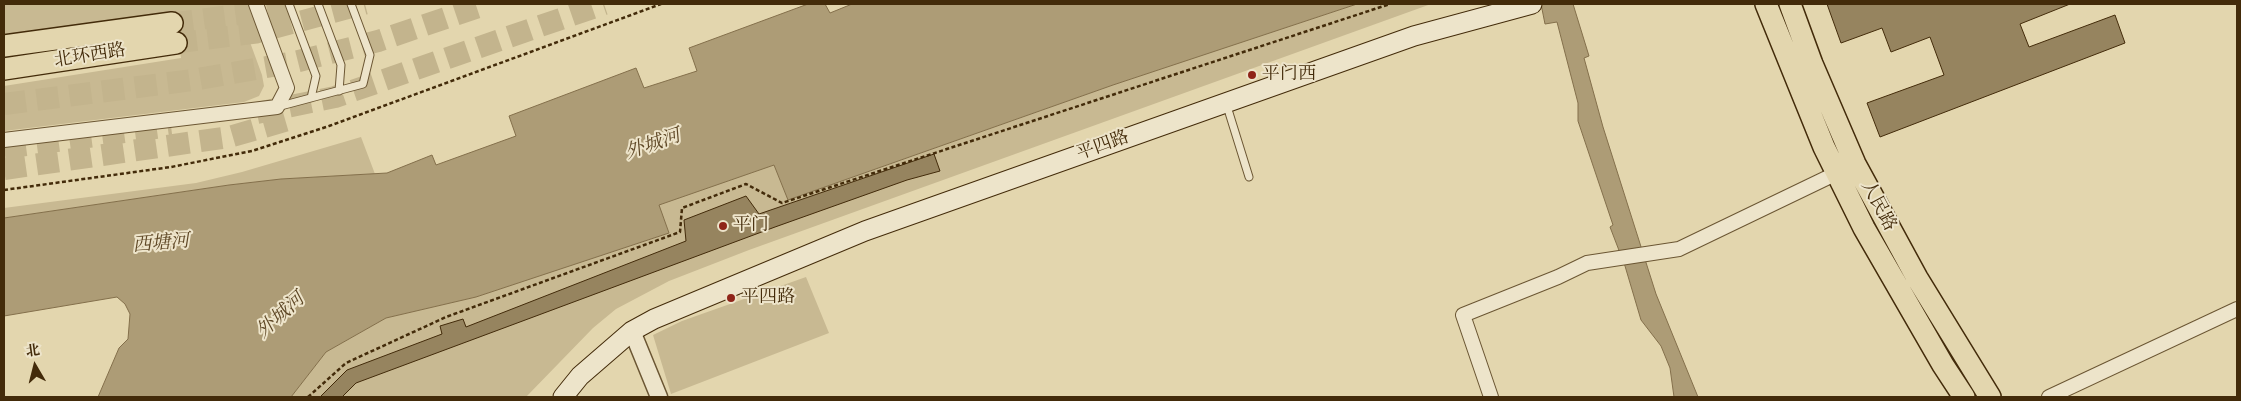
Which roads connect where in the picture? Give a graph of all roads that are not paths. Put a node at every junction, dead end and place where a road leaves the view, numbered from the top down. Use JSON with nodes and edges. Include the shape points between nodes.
{"nodes":[{"id":1,"x":256,"y":4,"type":"edge"},
{"id":2,"x":289,"y":4,"type":"edge"},
{"id":3,"x":318,"y":4,"type":"edge"},
{"id":4,"x":351,"y":4,"type":"edge"},
{"id":5,"x":1766,"y":4,"type":"edge"},
{"id":6,"x":1790,"y":4,"type":"edge"},
{"id":7,"x":1528,"y":5,"type":"edge"},
{"id":8,"x":4,"y":46,"type":"edge"},
{"id":9,"x":4,"y":69,"type":"edge"},
{"id":10,"x":339,"y":91,"type":"junction"},
{"id":11,"x":311,"y":98,"type":"junction"},
{"id":12,"x":1225,"y":103,"type":"junction"},
{"id":13,"x":277,"y":107,"type":"junction"},
{"id":14,"x":4,"y":140,"type":"edge"},
{"id":15,"x":1837,"y":173,"type":"junction"},
{"id":16,"x":1248,"y":177,"type":"dead end"},
{"id":17,"x":2237,"y":309,"type":"edge"},
{"id":18,"x":632,"y":331,"type":"junction"},
{"id":19,"x":563,"y":397,"type":"edge"},
{"id":20,"x":659,"y":397,"type":"edge"},
{"id":21,"x":1491,"y":397,"type":"edge"},
{"id":22,"x":1964,"y":397,"type":"edge"},
{"id":23,"x":1990,"y":397,"type":"edge"},
{"id":24,"x":2049,"y":397,"type":"edge"}],
"edges":[{"from":1,"to":13,"type":"street","via":[[287,88]]},
{"from":2,"to":11,"type":"lane","via":[[316,76]]},
{"from":3,"to":10,"type":"lane","via":[[341,65]]},
{"from":4,"to":10,"type":"lane","via":[[370,55],[363,84]]},
{"from":5,"to":15,"type":"main road","name":"人民路"},
{"from":6,"to":23,"type":"main road","name":"人民路","via":[[1855,164],[1917,278]]},
{"from":7,"to":12,"type":"main road","name":"平四路","via":[[1414,36]]},
{"from":8,"to":9,"type":"main road","name":"北环西路","via":[[174,33]]},
{"from":10,"to":11,"type":"lane"},
{"from":11,"to":13,"type":"lane"},
{"from":12,"to":16,"type":"lane"},
{"from":12,"to":18,"type":"main road","name":"平四路","via":[[865,231]]},
{"from":13,"to":14,"type":"street"},
{"from":15,"to":21,"type":"street","via":[[1679,249],[1587,263],[1558,278],[1463,315]]},
{"from":15,"to":22,"type":"main road","name":"人民路","via":[[1878,253]]},
{"from":17,"to":24,"type":"street"},
{"from":18,"to":19,"type":"main road","name":"平四路","via":[[580,376]]},
{"from":18,"to":20,"type":"street"}]}
